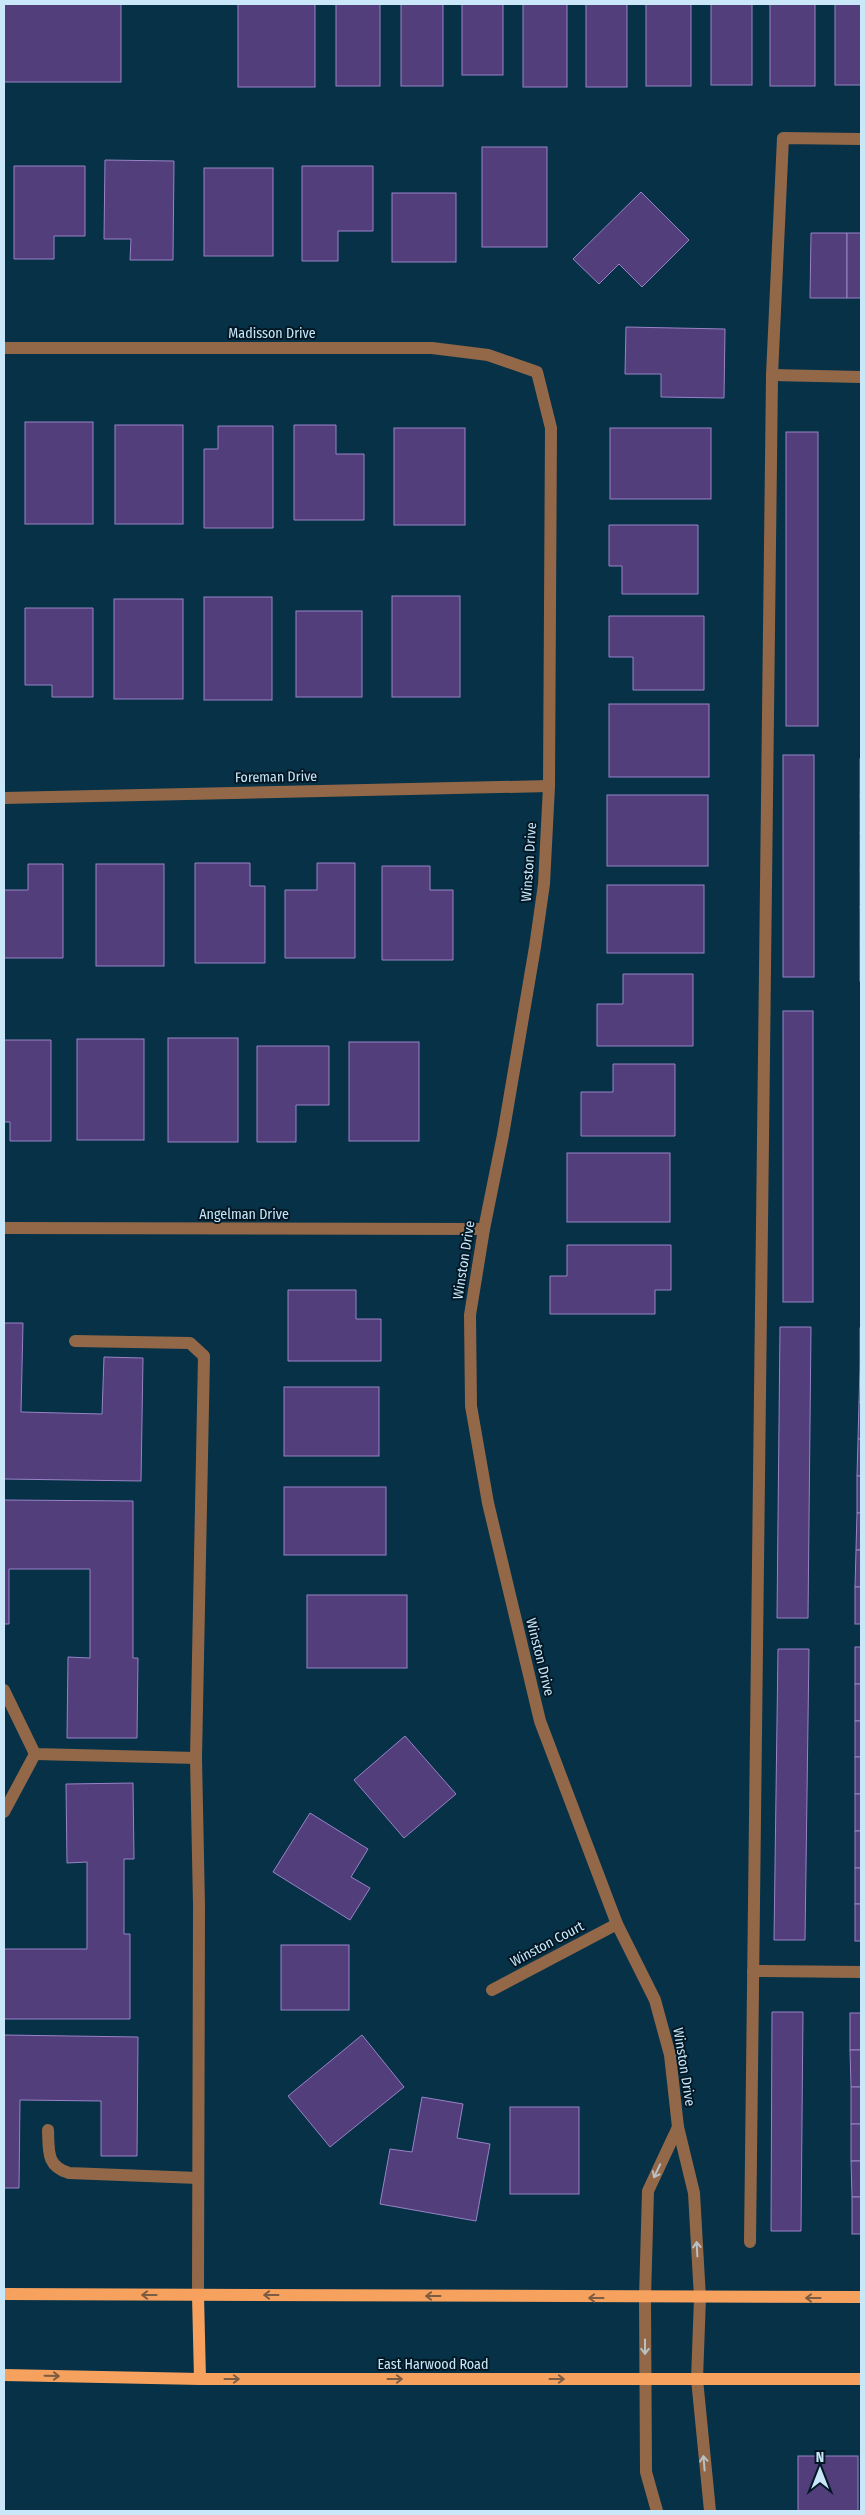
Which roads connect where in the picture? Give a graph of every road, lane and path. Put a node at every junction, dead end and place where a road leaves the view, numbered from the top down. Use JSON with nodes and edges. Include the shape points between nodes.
{"nodes":[{"id":1,"x":861,"y":139,"type":"edge"},
{"id":2,"x":4,"y":348,"type":"edge"},
{"id":3,"x":537,"y":372,"type":"joint"},
{"id":4,"x":772,"y":375,"type":"junction"},
{"id":5,"x":861,"y":377,"type":"edge"},
{"id":6,"x":549,"y":786,"type":"junction"},
{"id":7,"x":4,"y":798,"type":"edge"},
{"id":8,"x":4,"y":1228,"type":"edge"},
{"id":9,"x":484,"y":1230,"type":"junction"},
{"id":10,"x":74,"y":1341,"type":"dead end"},
{"id":11,"x":4,"y":1690,"type":"edge"},
{"id":12,"x":35,"y":1754,"type":"junction"},
{"id":13,"x":196,"y":1758,"type":"junction"},
{"id":14,"x":4,"y":1812,"type":"edge"},
{"id":15,"x":617,"y":1924,"type":"junction"},
{"id":16,"x":753,"y":1971,"type":"junction"},
{"id":17,"x":861,"y":1972,"type":"edge"},
{"id":18,"x":492,"y":1990,"type":"dead end"},
{"id":19,"x":678,"y":2127,"type":"junction"},
{"id":20,"x":48,"y":2130,"type":"dead end"},
{"id":21,"x":198,"y":2178,"type":"junction"},
{"id":22,"x":750,"y":2242,"type":"dead end"},
{"id":23,"x":4,"y":2294,"type":"edge"},
{"id":24,"x":198,"y":2295,"type":"junction"},
{"id":25,"x":861,"y":2297,"type":"edge"},
{"id":26,"x":645,"y":2298,"type":"junction"},
{"id":27,"x":700,"y":2298,"type":"junction"},
{"id":28,"x":4,"y":2374,"type":"edge"},
{"id":29,"x":200,"y":2379,"type":"junction"},
{"id":30,"x":645,"y":2379,"type":"junction"},
{"id":31,"x":698,"y":2379,"type":"junction"},
{"id":32,"x":861,"y":2380,"type":"edge"},
{"id":33,"x":657,"y":2511,"type":"edge"},
{"id":34,"x":710,"y":2511,"type":"edge"}],
"edges":[{"from":1,"to":4,"type":"street","via":[[783,138]]},
{"from":2,"to":3,"type":"street","name":"Madisson Drive","via":[[432,348],[488,355]]},
{"from":3,"to":6,"type":"street","name":"Winston Drive","via":[[551,428]]},
{"from":4,"to":5,"type":"street"},
{"from":4,"to":16,"type":"street"},
{"from":6,"to":7,"type":"street","name":"Foreman Drive"},
{"from":6,"to":9,"type":"street","name":"Winston Drive","via":[[544,884],[535,947]]},
{"from":8,"to":9,"type":"street","name":"Angelman Drive"},
{"from":9,"to":15,"type":"street","name":"Winston Drive","via":[[470,1315],[471,1406],[488,1503],[540,1721]]},
{"from":10,"to":13,"type":"street","via":[[190,1343],[204,1356]]},
{"from":11,"to":12,"type":"street"},
{"from":12,"to":13,"type":"street"},
{"from":12,"to":14,"type":"street"},
{"from":13,"to":21,"type":"street"},
{"from":15,"to":18,"type":"street","name":"Winston Court"},
{"from":15,"to":19,"type":"street","name":"Winston Drive","via":[[655,2000],[670,2055]]},
{"from":16,"to":17,"type":"street"},
{"from":16,"to":22,"type":"street"},
{"from":19,"to":26,"type":"street","name":"Winston Drive","one_way":true,"via":[[648,2191]]},
{"from":27,"to":19,"type":"street","name":"Winston Drive","one_way":true,"via":[[694,2193]]},
{"from":20,"to":21,"type":"street","via":[[49,2157],[58,2170]]},
{"from":21,"to":24,"type":"street"},
{"from":24,"to":23,"type":"main road","one_way":true},
{"from":26,"to":24,"type":"main road","one_way":true},
{"from":24,"to":29,"type":"main road"},
{"from":25,"to":27,"type":"main road","one_way":true},
{"from":26,"to":27,"type":"main road"},
{"from":26,"to":30,"type":"street","name":"Winston Drive","one_way":true},
{"from":27,"to":31,"type":"street","name":"Winston Drive"},
{"from":28,"to":29,"type":"main road","name":"East Harwood Road","one_way":true},
{"from":29,"to":30,"type":"main road","name":"East Harwood Road","one_way":true},
{"from":30,"to":31,"type":"main road","name":"East Harwood Road"},
{"from":30,"to":33,"type":"street","name":"Winston Drive","via":[[646,2472]]},
{"from":31,"to":32,"type":"main road","name":"East Harwood Road"},
{"from":34,"to":31,"type":"street","name":"Winston Drive","one_way":true}]}
